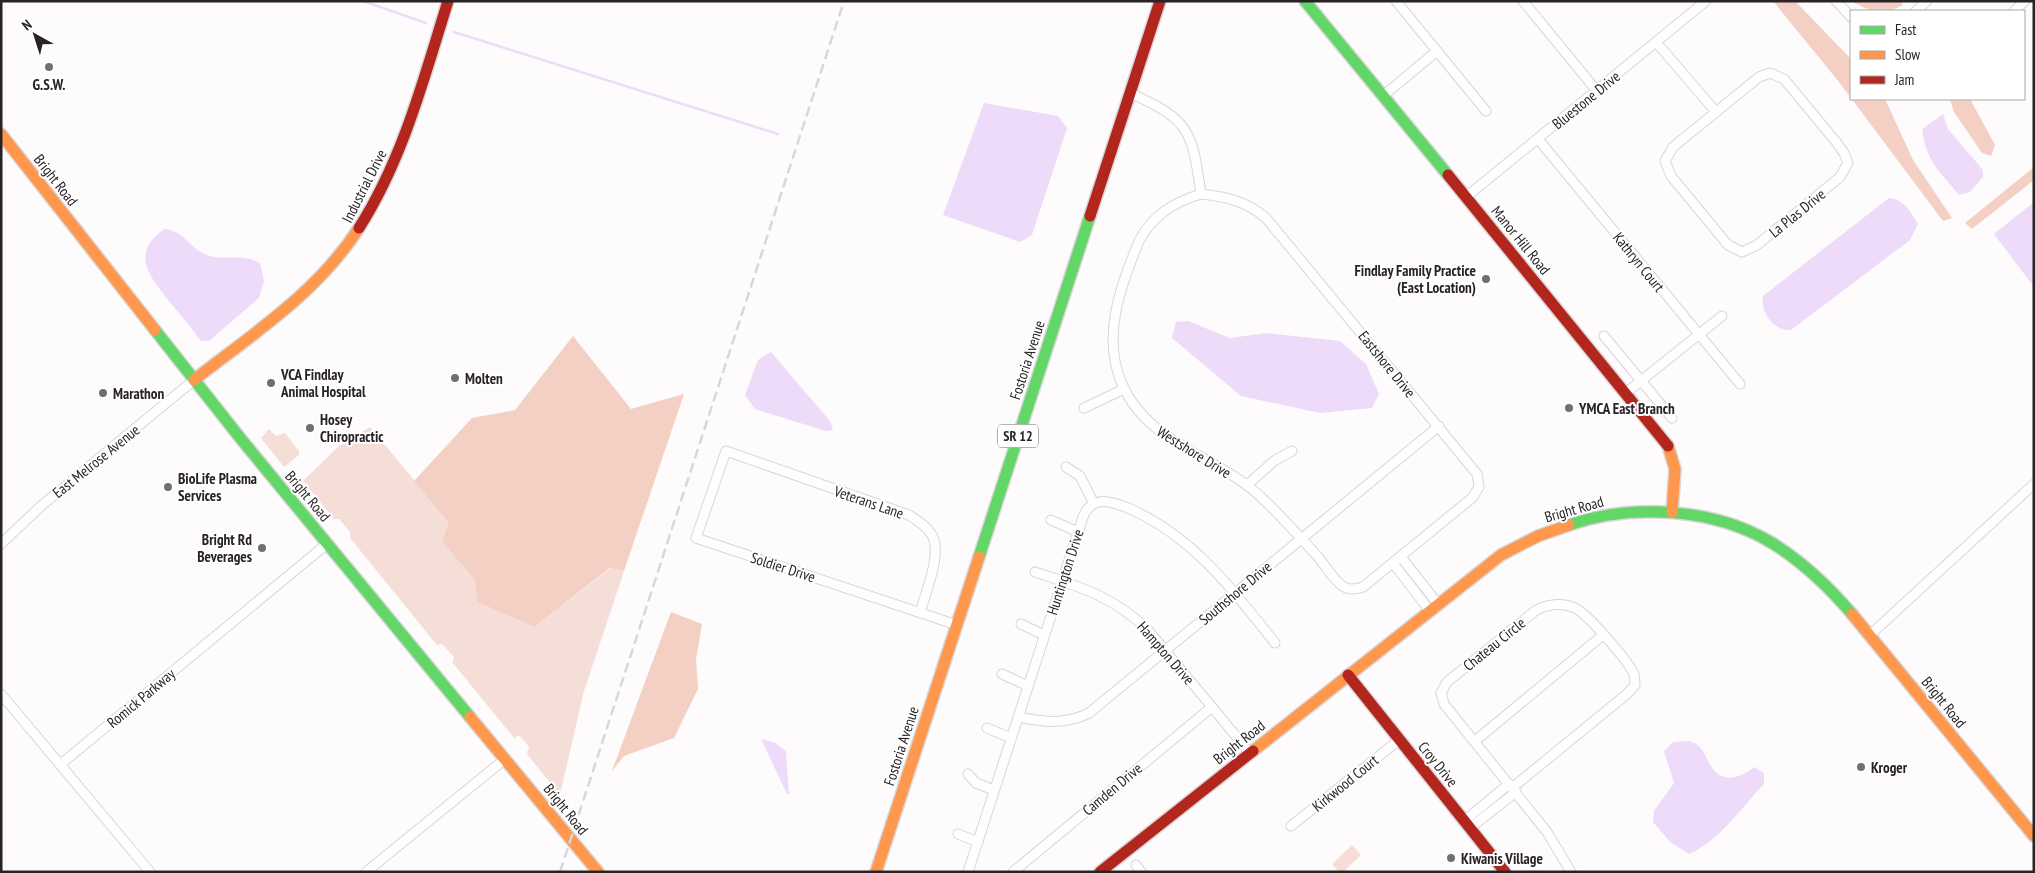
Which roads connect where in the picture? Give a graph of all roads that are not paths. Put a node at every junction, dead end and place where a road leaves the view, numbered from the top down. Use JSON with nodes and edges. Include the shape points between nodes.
{"nodes":[{"id":1,"x":448,"y":1,"type":"edge"},
{"id":2,"x":1160,"y":1,"type":"edge"},
{"id":3,"x":1305,"y":1,"type":"edge"},
{"id":4,"x":1396,"y":1,"type":"edge"},
{"id":5,"x":1524,"y":1,"type":"edge"},
{"id":6,"x":1706,"y":1,"type":"edge"},
{"id":7,"x":1836,"y":1,"type":"edge"},
{"id":8,"x":2025,"y":1,"type":"edge"},
{"id":9,"x":1695,"y":5,"type":"edge"},
{"id":10,"x":2015,"y":10,"type":"edge"},
{"id":11,"x":1850,"y":16,"type":"edge"},
{"id":12,"x":1656,"y":42,"type":"junction"},
{"id":13,"x":1437,"y":51,"type":"junction"},
{"id":14,"x":1597,"y":91,"type":"junction"},
{"id":15,"x":1130,"y":93,"type":"junction"},
{"id":16,"x":1383,"y":96,"type":"junction"},
{"id":17,"x":1486,"y":111,"type":"dead end"},
{"id":18,"x":1716,"y":112,"type":"junction"},
{"id":19,"x":1,"y":134,"type":"edge"},
{"id":20,"x":1538,"y":139,"type":"junction"},
{"id":21,"x":1201,"y":194,"type":"junction"},
{"id":22,"x":1466,"y":197,"type":"junction"},
{"id":23,"x":1722,"y":316,"type":"dead end"},
{"id":24,"x":1699,"y":335,"type":"junction"},
{"id":25,"x":1604,"y":336,"type":"dead end"},
{"id":26,"x":194,"y":380,"type":"junction"},
{"id":27,"x":1641,"y":381,"type":"junction"},
{"id":28,"x":1740,"y":384,"type":"dead end"},
{"id":29,"x":1124,"y":389,"type":"junction"},
{"id":30,"x":1627,"y":392,"type":"junction"},
{"id":31,"x":1084,"y":408,"type":"dead end"},
{"id":32,"x":1672,"y":418,"type":"dead end"},
{"id":33,"x":1438,"y":426,"type":"junction"},
{"id":34,"x":726,"y":451,"type":"joint"},
{"id":35,"x":1292,"y":451,"type":"dead end"},
{"id":36,"x":1066,"y":467,"type":"dead end"},
{"id":37,"x":2034,"y":484,"type":"edge"},
{"id":38,"x":1247,"y":485,"type":"junction"},
{"id":39,"x":1094,"y":504,"type":"junction"},
{"id":40,"x":1672,"y":512,"type":"junction"},
{"id":41,"x":1051,"y":520,"type":"dead end"},
{"id":42,"x":1078,"y":532,"type":"junction"},
{"id":43,"x":1301,"y":538,"type":"junction"},
{"id":44,"x":328,"y":543,"type":"junction"},
{"id":45,"x":1,"y":544,"type":"edge"},
{"id":46,"x":1397,"y":560,"type":"junction"},
{"id":47,"x":1035,"y":572,"type":"dead end"},
{"id":48,"x":1062,"y":581,"type":"junction"},
{"id":49,"x":1235,"y":593,"type":"junction"},
{"id":50,"x":1434,"y":608,"type":"junction"},
{"id":51,"x":920,"y":612,"type":"junction"},
{"id":52,"x":1021,"y":624,"type":"dead end"},
{"id":53,"x":956,"y":625,"type":"junction"},
{"id":54,"x":1044,"y":635,"type":"junction"},
{"id":55,"x":1603,"y":635,"type":"junction"},
{"id":56,"x":1870,"y":635,"type":"junction"},
{"id":57,"x":1275,"y":643,"type":"dead end"},
{"id":58,"x":1166,"y":651,"type":"junction"},
{"id":59,"x":1002,"y":674,"type":"dead end"},
{"id":60,"x":1348,"y":674,"type":"junction"},
{"id":61,"x":1028,"y":686,"type":"junction"},
{"id":62,"x":1,"y":694,"type":"edge"},
{"id":63,"x":1212,"y":707,"type":"junction"},
{"id":64,"x":1018,"y":717,"type":"junction"},
{"id":65,"x":987,"y":728,"type":"dead end"},
{"id":66,"x":1011,"y":738,"type":"junction"},
{"id":67,"x":1400,"y":740,"type":"junction"},
{"id":68,"x":1475,"y":741,"type":"junction"},
{"id":69,"x":1250,"y":753,"type":"junction"},
{"id":70,"x":505,"y":759,"type":"junction"},
{"id":71,"x":61,"y":764,"type":"junction"},
{"id":72,"x":968,"y":774,"type":"dead end"},
{"id":73,"x":1512,"y":788,"type":"junction"},
{"id":74,"x":994,"y":790,"type":"junction"},
{"id":75,"x":1467,"y":825,"type":"junction"},
{"id":76,"x":1291,"y":826,"type":"dead end"},
{"id":77,"x":958,"y":834,"type":"dead end"},
{"id":78,"x":2034,"y":836,"type":"edge"},
{"id":79,"x":978,"y":842,"type":"junction"},
{"id":80,"x":150,"y":872,"type":"edge"},
{"id":81,"x":366,"y":872,"type":"edge"},
{"id":82,"x":598,"y":872,"type":"edge"},
{"id":83,"x":876,"y":872,"type":"edge"},
{"id":84,"x":968,"y":872,"type":"edge"},
{"id":85,"x":1013,"y":872,"type":"edge"},
{"id":86,"x":1100,"y":872,"type":"edge"},
{"id":87,"x":1505,"y":872,"type":"edge"},
{"id":88,"x":1571,"y":872,"type":"edge"}],
"edges":[{"from":1,"to":26,"type":"main road","name":"Industrial Drive","via":[[401,146],[365,221],[334,263],[309,289]]},
{"from":2,"to":15,"type":"main road","name":"Fostoria Avenue","number":"SR 12"},
{"from":3,"to":16,"type":"main road","name":"Manor Hill Road"},
{"from":4,"to":13,"type":"street"},
{"from":5,"to":14,"type":"street"},
{"from":6,"to":9,"type":"street","name":"Bluestone Drive"},
{"from":7,"to":11,"type":"street"},
{"from":8,"to":10,"type":"street"},
{"from":9,"to":12,"type":"street","name":"Bluestone Drive"},
{"from":12,"to":14,"type":"street","name":"Bluestone Drive"},
{"from":12,"to":18,"type":"street"},
{"from":13,"to":16,"type":"street"},
{"from":13,"to":17,"type":"street"},
{"from":14,"to":20,"type":"street","name":"Bluestone Drive"},
{"from":15,"to":21,"type":"street","via":[[1164,109],[1182,125],[1193,145]]},
{"from":15,"to":53,"type":"main road","name":"Fostoria Avenue","number":"SR 12"},
{"from":16,"to":22,"type":"main road","name":"Manor Hill Road"},
{"from":18,"to":18,"type":"street","name":"La Plas Drive","via":[[1669,151],[1666,166],[1728,245],[1737,251],[1748,251],[1840,177],[1846,168],[1847,158],[1784,79],[1775,73],[1759,77]]},
{"from":19,"to":26,"type":"main road","name":"Bright Road"},
{"from":20,"to":22,"type":"street","name":"Bluestone Drive"},
{"from":20,"to":24,"type":"street","name":"Kathryn Court"},
{"from":21,"to":29,"type":"street","name":"Westshore Drive","via":[[1180,201],[1160,214],[1139,241],[1113,325],[1115,360]]},
{"from":21,"to":33,"type":"street","name":"Eastshore Drive","via":[[1235,199],[1266,218]]},
{"from":22,"to":30,"type":"main road","name":"Manor Hill Road"},
{"from":23,"to":24,"type":"street"},
{"from":24,"to":27,"type":"street"},
{"from":24,"to":28,"type":"street","name":"Kathryn Court"},
{"from":25,"to":27,"type":"street"},
{"from":26,"to":44,"type":"main road","name":"Bright Road"},
{"from":26,"to":45,"type":"street","name":"East Melrose Avenue","via":[[41,506]]},
{"from":27,"to":30,"type":"street"},
{"from":27,"to":32,"type":"street"},
{"from":29,"to":31,"type":"street"},
{"from":29,"to":38,"type":"street","name":"Westshore Drive","via":[[1139,412],[1156,429]]},
{"from":30,"to":40,"type":"main road","name":"Manor Hill Road","via":[[1674,455],[1676,472]]},
{"from":33,"to":43,"type":"street","name":"Southshore Drive"},
{"from":33,"to":46,"type":"street","name":"Eastshore Drive","via":[[1474,469],[1479,487],[1472,498]]},
{"from":34,"to":51,"type":"street","name":"Veterans Lane","via":[[909,515],[922,524],[934,540],[934,559]]},
{"from":34,"to":51,"type":"street","name":"Soldier Drive","via":[[696,538]]},
{"from":35,"to":38,"type":"street","via":[[1274,461]]},
{"from":36,"to":39,"type":"street","via":[[1080,476]]},
{"from":37,"to":56,"type":"street"},
{"from":38,"to":43,"type":"street","name":"Westshore Drive"},
{"from":39,"to":42,"type":"street","name":"Huntington Drive","via":[[1085,512]]},
{"from":39,"to":49,"type":"street","via":[[1114,502],[1166,529],[1207,562]]},
{"from":40,"to":50,"type":"main road","name":"Bright Road","via":[[1620,512],[1550,530],[1502,555]]},
{"from":40,"to":56,"type":"main road","name":"Bright Road","via":[[1728,524],[1777,546],[1807,567]]},
{"from":41,"to":42,"type":"street"},
{"from":42,"to":48,"type":"street","name":"Huntington Drive"},
{"from":43,"to":46,"type":"street","name":"Westshore Drive","via":[[1342,586],[1348,588],[1362,587]]},
{"from":43,"to":49,"type":"street","name":"Southshore Drive"},
{"from":44,"to":70,"type":"main road","name":"Bright Road"},
{"from":44,"to":71,"type":"street","name":"Romick Parkway"},
{"from":46,"to":50,"type":"street"},
{"from":47,"to":48,"type":"street","name":"Hampton Drive"},
{"from":48,"to":54,"type":"street","name":"Huntington Drive"},
{"from":48,"to":58,"type":"street","name":"Hampton Drive","via":[[1089,589],[1121,607]]},
{"from":49,"to":57,"type":"street"},
{"from":49,"to":58,"type":"street","name":"Southshore Drive"},
{"from":50,"to":60,"type":"main road","name":"Bright Road"},
{"from":51,"to":53,"type":"street","name":"Soldier Drive"},
{"from":52,"to":54,"type":"street"},
{"from":53,"to":83,"type":"main road","name":"Fostoria Avenue","number":"SR 12"},
{"from":54,"to":61,"type":"street","name":"Huntington Drive"},
{"from":55,"to":68,"type":"street"},
{"from":55,"to":68,"type":"street","name":"Chateau Circle","via":[[1589,618],[1574,608],[1563,604],[1545,606],[1525,618],[1447,682],[1441,692],[1442,698]]},
{"from":55,"to":73,"type":"street","name":"Chateau Circle","via":[[1634,674],[1635,685]]},
{"from":56,"to":78,"type":"main road","name":"Bright Road"},
{"from":58,"to":63,"type":"street","name":"Hampton Drive"},
{"from":58,"to":64,"type":"street","name":"Southshore Drive","via":[[1084,716],[1051,723]]},
{"from":59,"to":61,"type":"street"},
{"from":60,"to":67,"type":"main road","name":"Croy Drive"},
{"from":60,"to":69,"type":"main road","name":"Bright Road"},
{"from":61,"to":64,"type":"street","name":"Huntington Drive"},
{"from":62,"to":71,"type":"street"},
{"from":63,"to":69,"type":"street","name":"Hampton Drive"},
{"from":63,"to":85,"type":"street","name":"Camden Drive"},
{"from":64,"to":66,"type":"street","name":"Huntington Drive"},
{"from":65,"to":66,"type":"street"},
{"from":66,"to":74,"type":"street","name":"Huntington Drive"},
{"from":67,"to":75,"type":"main road","name":"Croy Drive"},
{"from":67,"to":76,"type":"street","name":"Kirkwood Court"},
{"from":68,"to":73,"type":"street","name":"Chateau Circle"},
{"from":69,"to":86,"type":"main road","name":"Bright Road"},
{"from":70,"to":81,"type":"street"},
{"from":70,"to":82,"type":"main road","name":"Bright Road"},
{"from":71,"to":80,"type":"street"},
{"from":72,"to":74,"type":"street","via":[[976,783]]},
{"from":73,"to":75,"type":"street"},
{"from":73,"to":88,"type":"street","name":"Chateau Circle","via":[[1548,832]]},
{"from":74,"to":79,"type":"street","name":"Huntington Drive"},
{"from":75,"to":87,"type":"main road","name":"Croy Drive"},
{"from":77,"to":79,"type":"street"},
{"from":79,"to":84,"type":"street","name":"Huntington Drive"}]}
